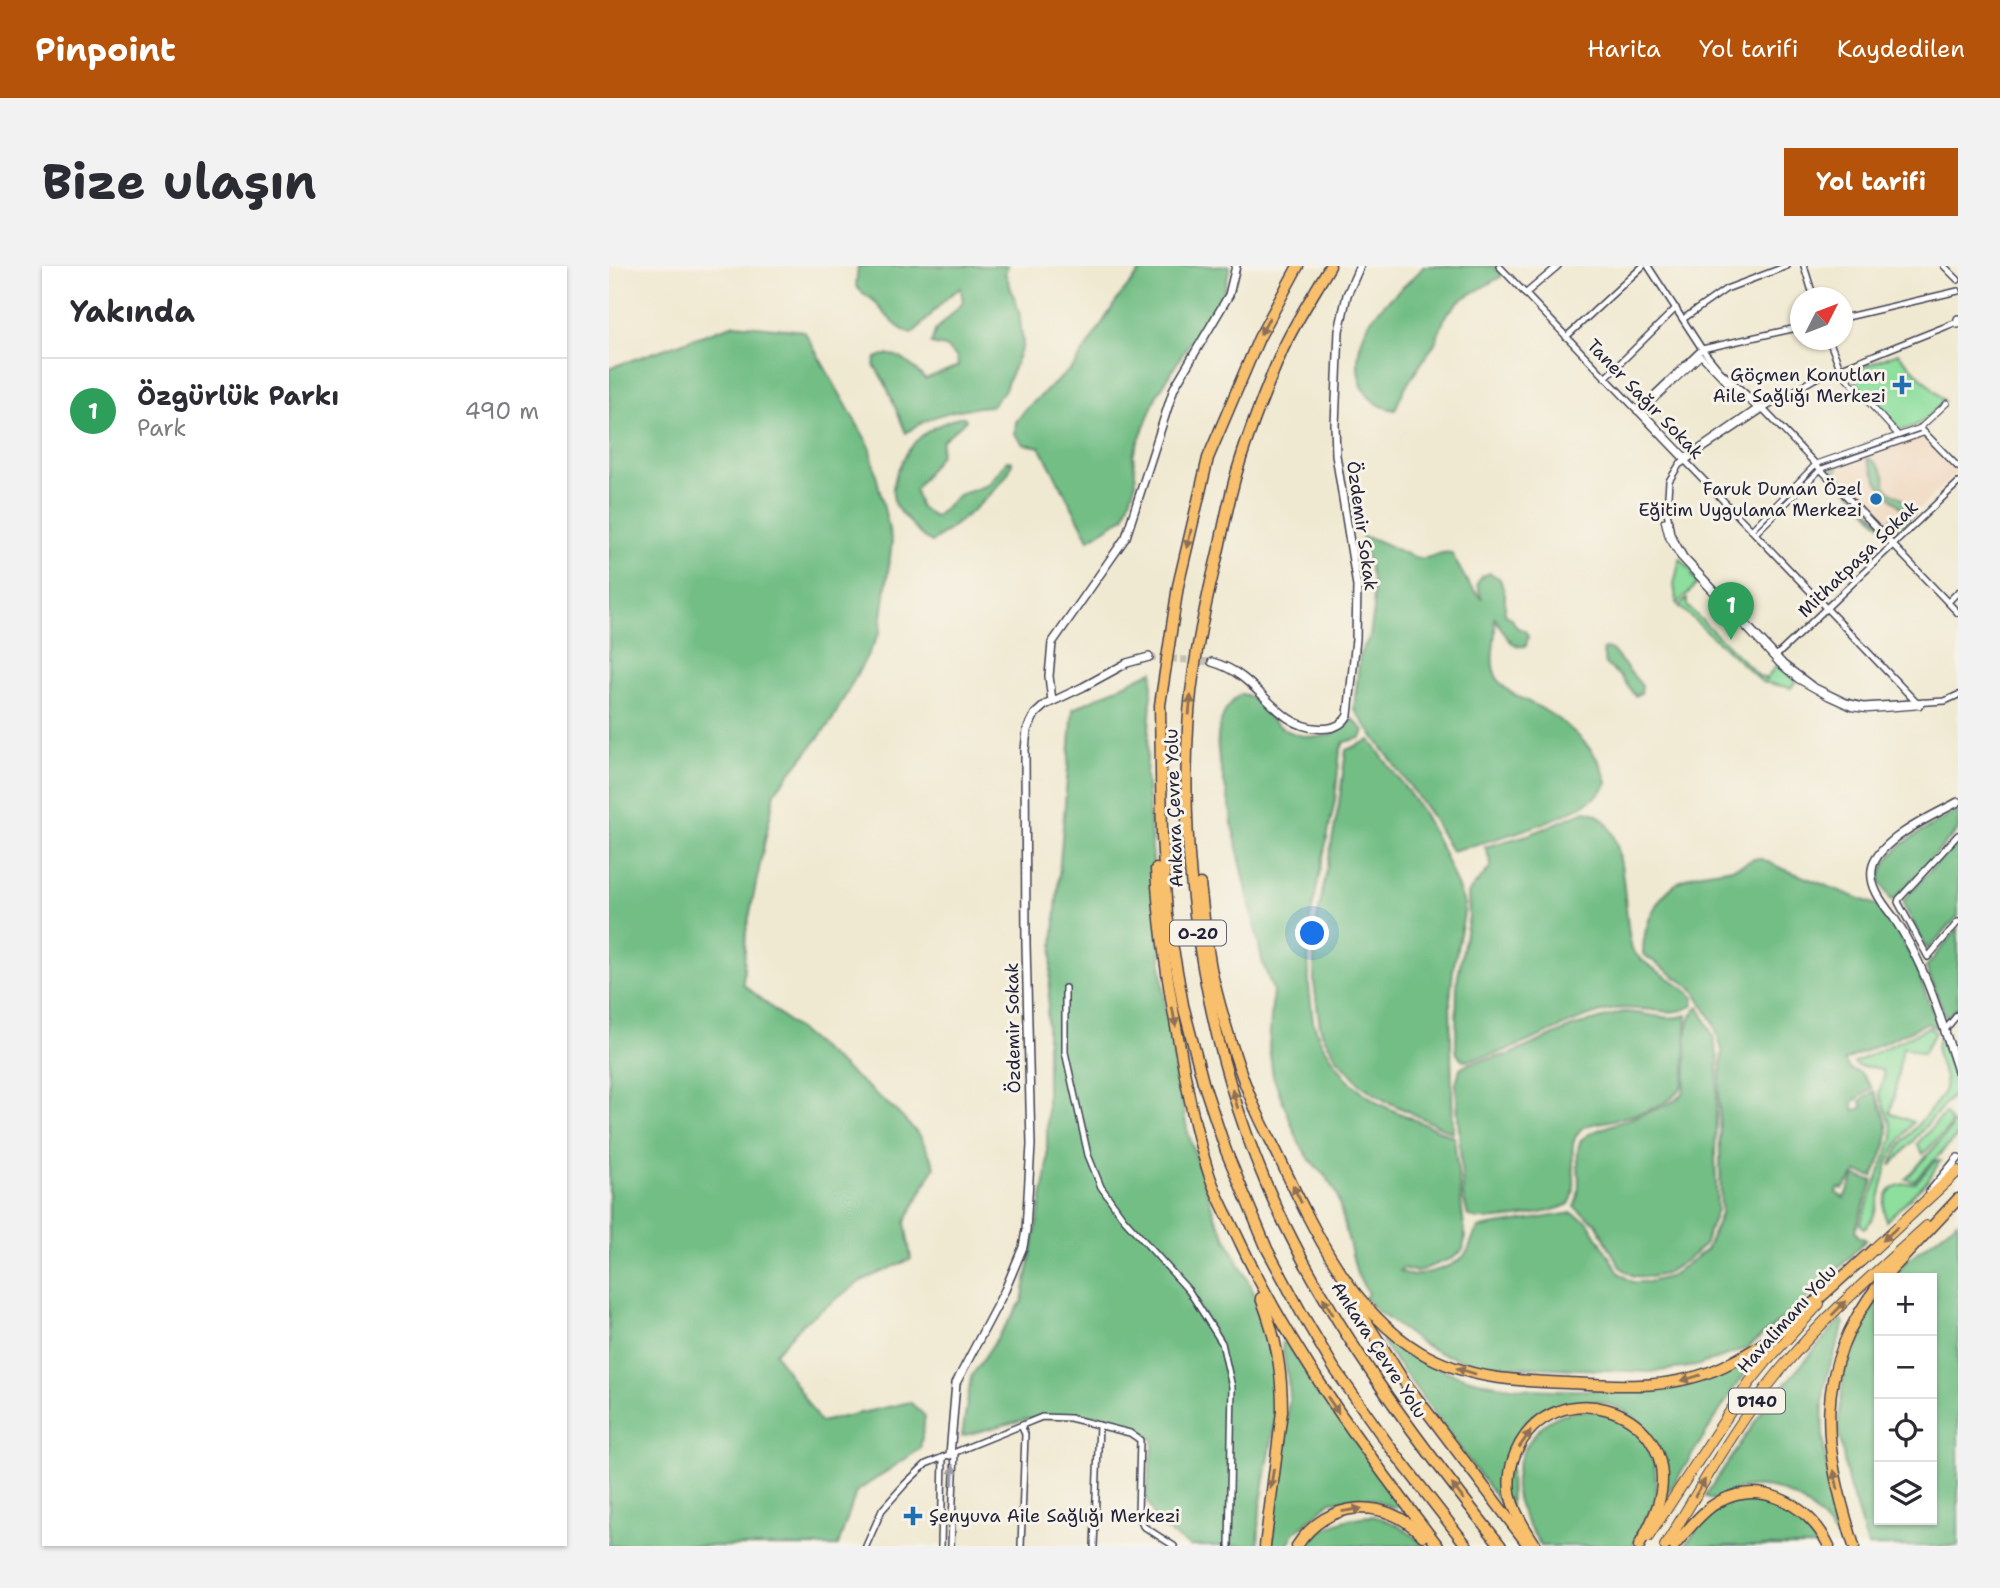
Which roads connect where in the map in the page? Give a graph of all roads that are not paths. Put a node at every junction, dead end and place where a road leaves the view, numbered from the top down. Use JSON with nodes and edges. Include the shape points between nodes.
{"nodes":[{"id":1,"x":1236,"y":266,"type":"edge"},
{"id":2,"x":1298,"y":266,"type":"edge"},
{"id":3,"x":1330,"y":266,"type":"edge"},
{"id":4,"x":1360,"y":266,"type":"edge"},
{"id":5,"x":1499,"y":266,"type":"edge"},
{"id":6,"x":1558,"y":266,"type":"edge"},
{"id":7,"x":1646,"y":266,"type":"edge"},
{"id":8,"x":1787,"y":266,"type":"edge"},
{"id":9,"x":1804,"y":266,"type":"edge"},
{"id":10,"x":1944,"y":266,"type":"edge"},
{"id":11,"x":1958,"y":280,"type":"edge"},
{"id":12,"x":1811,"y":287,"type":"edge"},
{"id":13,"x":1958,"y":291,"type":"edge"},
{"id":14,"x":1525,"y":294,"type":"junction"},
{"id":15,"x":1676,"y":308,"type":"junction"},
{"id":16,"x":1853,"y":316,"type":"edge"},
{"id":17,"x":1683,"y":319,"type":"junction"},
{"id":18,"x":1958,"y":322,"type":"edge"},
{"id":19,"x":1790,"y":329,"type":"edge"},
{"id":20,"x":1566,"y":337,"type":"junction"},
{"id":21,"x":1702,"y":349,"type":"junction"},
{"id":22,"x":1833,"y":350,"type":"edge"},
{"id":23,"x":1840,"y":368,"type":"junction"},
{"id":24,"x":1605,"y":378,"type":"junction"},
{"id":25,"x":1947,"y":403,"type":"dead end"},
{"id":26,"x":1760,"y":409,"type":"junction"},
{"id":27,"x":1637,"y":411,"type":"junction"},
{"id":28,"x":1922,"y":430,"type":"junction"},
{"id":29,"x":1898,"y":435,"type":"junction"},
{"id":30,"x":1685,"y":461,"type":"junction"},
{"id":31,"x":1816,"y":464,"type":"junction"},
{"id":32,"x":1958,"y":467,"type":"edge"},
{"id":33,"x":1821,"y":469,"type":"junction"},
{"id":34,"x":1958,"y":483,"type":"edge"},
{"id":35,"x":1668,"y":520,"type":"junction"},
{"id":36,"x":1753,"y":532,"type":"junction"},
{"id":37,"x":1893,"y":545,"type":"junction"},
{"id":38,"x":1958,"y":593,"type":"edge"},
{"id":39,"x":1948,"y":602,"type":"junction"},
{"id":40,"x":1826,"y":608,"type":"junction"},
{"id":41,"x":1958,"y":613,"type":"edge"},
{"id":42,"x":1776,"y":656,"type":"junction"},
{"id":43,"x":1149,"y":657,"type":"tunnel mouth"},
{"id":44,"x":1212,"y":662,"type":"tunnel mouth"},
{"id":45,"x":1958,"y":695,"type":"edge"},
{"id":46,"x":1052,"y":701,"type":"junction"},
{"id":47,"x":1920,"y":702,"type":"junction"},
{"id":48,"x":1160,"y":705,"type":"junction"},
{"id":49,"x":1187,"y":771,"type":"junction"},
{"id":50,"x":1958,"y":802,"type":"edge"},
{"id":51,"x":1958,"y":835,"type":"edge"},
{"id":52,"x":1958,"y":922,"type":"edge"},
{"id":53,"x":1065,"y":988,"type":"dead end"},
{"id":54,"x":1958,"y":1014,"type":"edge"},
{"id":55,"x":1945,"y":1030,"type":"junction"},
{"id":56,"x":1958,"y":1071,"type":"edge"},
{"id":57,"x":1958,"y":1158,"type":"edge"},
{"id":58,"x":1958,"y":1171,"type":"edge"},
{"id":59,"x":1211,"y":1179,"type":"junction"},
{"id":60,"x":1958,"y":1198,"type":"edge"},
{"id":61,"x":1913,"y":1213,"type":"junction"},
{"id":62,"x":1307,"y":1215,"type":"junction"},
{"id":63,"x":1866,"y":1256,"type":"junction"},
{"id":64,"x":1889,"y":1273,"type":"edge"},
{"id":65,"x":1874,"y":1291,"type":"edge"},
{"id":66,"x":1099,"y":1425,"type":"junction"},
{"id":67,"x":1021,"y":1426,"type":"junction"},
{"id":68,"x":949,"y":1455,"type":"junction"},
{"id":69,"x":867,"y":1546,"type":"edge"},
{"id":70,"x":941,"y":1546,"type":"edge"},
{"id":71,"x":951,"y":1546,"type":"edge"},
{"id":72,"x":1021,"y":1546,"type":"edge"},
{"id":73,"x":1094,"y":1546,"type":"edge"},
{"id":74,"x":1174,"y":1546,"type":"edge"},
{"id":75,"x":1229,"y":1546,"type":"edge"},
{"id":76,"x":1265,"y":1546,"type":"edge"},
{"id":77,"x":1297,"y":1546,"type":"edge"},
{"id":78,"x":1435,"y":1546,"type":"edge"},
{"id":79,"x":1467,"y":1546,"type":"edge"},
{"id":80,"x":1501,"y":1546,"type":"edge"},
{"id":81,"x":1529,"y":1546,"type":"edge"},
{"id":82,"x":1536,"y":1546,"type":"edge"},
{"id":83,"x":1641,"y":1546,"type":"edge"},
{"id":84,"x":1665,"y":1546,"type":"edge"},
{"id":85,"x":1674,"y":1546,"type":"edge"},
{"id":86,"x":1829,"y":1546,"type":"edge"},
{"id":87,"x":1854,"y":1546,"type":"edge"}],
"edges":[{"from":1,"to":46,"type":"street","via":[[1229,295],[1174,388],[1126,537],[1052,643]]},
{"from":2,"to":48,"type":"highway","name":"Ankara Çevre Yolu","number":"O-20","one_way":true,"via":[[1259,338],[1208,458],[1178,586]]},
{"from":49,"to":3,"type":"highway","name":"Ankara Çevre Yolu","number":"O-20","one_way":true,"via":[[1192,681],[1238,467],[1283,349]]},
{"from":4,"to":44,"type":"street","name":"Özdemir Sokak","via":[[1339,331],[1335,425],[1357,586],[1348,715],[1341,725],[1329,729],[1296,722],[1240,675]]},
{"from":5,"to":14,"type":"street","name":"Taner Sağır Sokak"},
{"from":6,"to":14,"type":"street"},
{"from":7,"to":15,"type":"street"},
{"from":7,"to":20,"type":"street"},
{"from":8,"to":17,"type":"street","via":[[1726,289]]},
{"from":9,"to":12,"type":"street"},
{"from":10,"to":11,"type":"street"},
{"from":13,"to":16,"type":"street"},
{"from":14,"to":20,"type":"street","name":"Taner Sağır Sokak"},
{"from":15,"to":17,"type":"street"},
{"from":15,"to":24,"type":"street"},
{"from":17,"to":21,"type":"street"},
{"from":18,"to":23,"type":"street"},
{"from":19,"to":21,"type":"street"},
{"from":20,"to":24,"type":"street","name":"Taner Sağır Sokak"},
{"from":21,"to":26,"type":"street"},
{"from":21,"to":27,"type":"street"},
{"from":22,"to":23,"type":"street"},
{"from":23,"to":26,"type":"street"},
{"from":23,"to":29,"type":"street"},
{"from":24,"to":27,"type":"street","name":"Taner Sağır Sokak"},
{"from":25,"to":28,"type":"street"},
{"from":26,"to":26,"type":"street","via":[[1701,356],[1642,411],[1686,457]]},
{"from":26,"to":30,"type":"street"},
{"from":26,"to":31,"type":"street"},
{"from":27,"to":30,"type":"street","name":"Taner Sağır Sokak"},
{"from":28,"to":29,"type":"street"},
{"from":28,"to":32,"type":"street"},
{"from":28,"to":33,"type":"street"},
{"from":29,"to":31,"type":"street"},
{"from":30,"to":35,"type":"street","via":[[1669,481]]},
{"from":30,"to":36,"type":"street","name":"Taner Sağır Sokak"},
{"from":31,"to":33,"type":"street"},
{"from":31,"to":36,"type":"street"},
{"from":33,"to":36,"type":"street"},
{"from":33,"to":37,"type":"street"},
{"from":34,"to":37,"type":"street","name":"Mithatpaşa Sokak"},
{"from":35,"to":42,"type":"street","via":[[1684,557]]},
{"from":35,"to":47,"type":"street","via":[[1664,521],[1667,534],[1678,555],[1798,681],[1859,709],[1920,706]]},
{"from":36,"to":40,"type":"street","name":"Taner Sağır Sokak"},
{"from":37,"to":39,"type":"street"},
{"from":37,"to":40,"type":"street","name":"Mithatpaşa Sokak"},
{"from":38,"to":39,"type":"street"},
{"from":39,"to":41,"type":"street"},
{"from":40,"to":42,"type":"street","name":"Mithatpaşa Sokak"},
{"from":40,"to":47,"type":"street","name":"Taner Sağır Sokak"},
{"from":42,"to":47,"type":"street","via":[[1813,686],[1852,704]]},
{"from":43,"to":46,"type":"street","name":"Özdemir Sokak","via":[[1126,663]]},
{"from":45,"to":47,"type":"street"},
{"from":46,"to":68,"type":"street","name":"Özdemir Sokak","via":[[1035,714],[1025,750],[1031,1145],[1026,1230],[1005,1290],[956,1383]]},
{"from":48,"to":59,"type":"highway","one_way":true,"via":[[1154,772],[1157,895],[1184,1073]]},
{"from":48,"to":79,"type":"highway","name":"Ankara Çevre Yolu","number":"O-20","via":[[1169,925],[1192,1042],[1226,1151],[1267,1250],[1324,1351],[1390,1447]]},
{"from":62,"to":49,"type":"highway","one_way":true,"via":[[1260,1119],[1226,1027],[1211,965]]},
{"from":80,"to":49,"type":"highway","name":"Ankara Çevre Yolu","number":"O-20","one_way":true,"via":[[1411,1431],[1355,1349],[1306,1266],[1258,1164],[1235,1100],[1206,983],[1196,918]]},
{"from":50,"to":55,"type":"street","via":[[1889,845],[1876,859],[1872,874],[1880,899],[1916,957]]},
{"from":51,"to":52,"type":"street","via":[[1899,899],[1928,957]]},
{"from":53,"to":75,"type":"street","via":[[1065,1052],[1088,1155],[1101,1187],[1189,1291],[1222,1343],[1232,1387]]},
{"from":54,"to":55,"type":"street"},
{"from":55,"to":56,"type":"street"},
{"from":57,"to":61,"type":"street"},
{"from":58,"to":61,"type":"highway","name":"Havalimanı Yolu","number":"D140"},
{"from":59,"to":76,"type":"highway","one_way":true,"via":[[1267,1312],[1280,1357],[1282,1411]]},
{"from":59,"to":78,"type":"highway","one_way":true,"via":[[1270,1303],[1307,1365]]},
{"from":60,"to":64,"type":"highway"},
{"from":84,"to":60,"type":"highway","name":"Havalimanı Yolu","number":"D140","one_way":true,"via":[[1781,1369],[1873,1275]]},
{"from":61,"to":63,"type":"highway","name":"Havalimanı Yolu","number":"D140","one_way":true},
{"from":63,"to":62,"type":"highway","one_way":true,"via":[[1775,1336],[1709,1373],[1657,1385],[1534,1382],[1467,1373],[1408,1344],[1356,1292]]},
{"from":62,"to":81,"type":"highway","via":[[1386,1356]]},
{"from":63,"to":83,"type":"highway","name":"Havalimanı Yolu","number":"D140","via":[[1749,1383]]},
{"from":87,"to":65,"type":"highway","one_way":true,"via":[[1833,1468],[1829,1405],[1834,1370],[1847,1334]]},
{"from":66,"to":67,"type":"street","via":[[1042,1417]]},
{"from":66,"to":73,"type":"street"},
{"from":66,"to":74,"type":"street","via":[[1140,1440],[1138,1513],[1143,1526]]},
{"from":67,"to":68,"type":"street"},
{"from":67,"to":72,"type":"street","via":[[1025,1434]]},
{"from":68,"to":69,"type":"street","via":[[926,1464],[882,1510]]},
{"from":68,"to":70,"type":"street"},
{"from":71,"to":68,"type":"street","one_way":true},
{"from":77,"to":78,"type":"highway","one_way":true,"via":[[1323,1519],[1360,1508],[1399,1516]]},
{"from":82,"to":83,"type":"highway","one_way":true,"via":[[1511,1496],[1515,1455],[1543,1419],[1586,1405],[1627,1418],[1646,1434],[1655,1450],[1661,1492]]},
{"from":85,"to":86,"type":"highway","via":[[1711,1507],[1730,1496],[1752,1493],[1778,1497],[1796,1506],[1816,1524]]}]}
